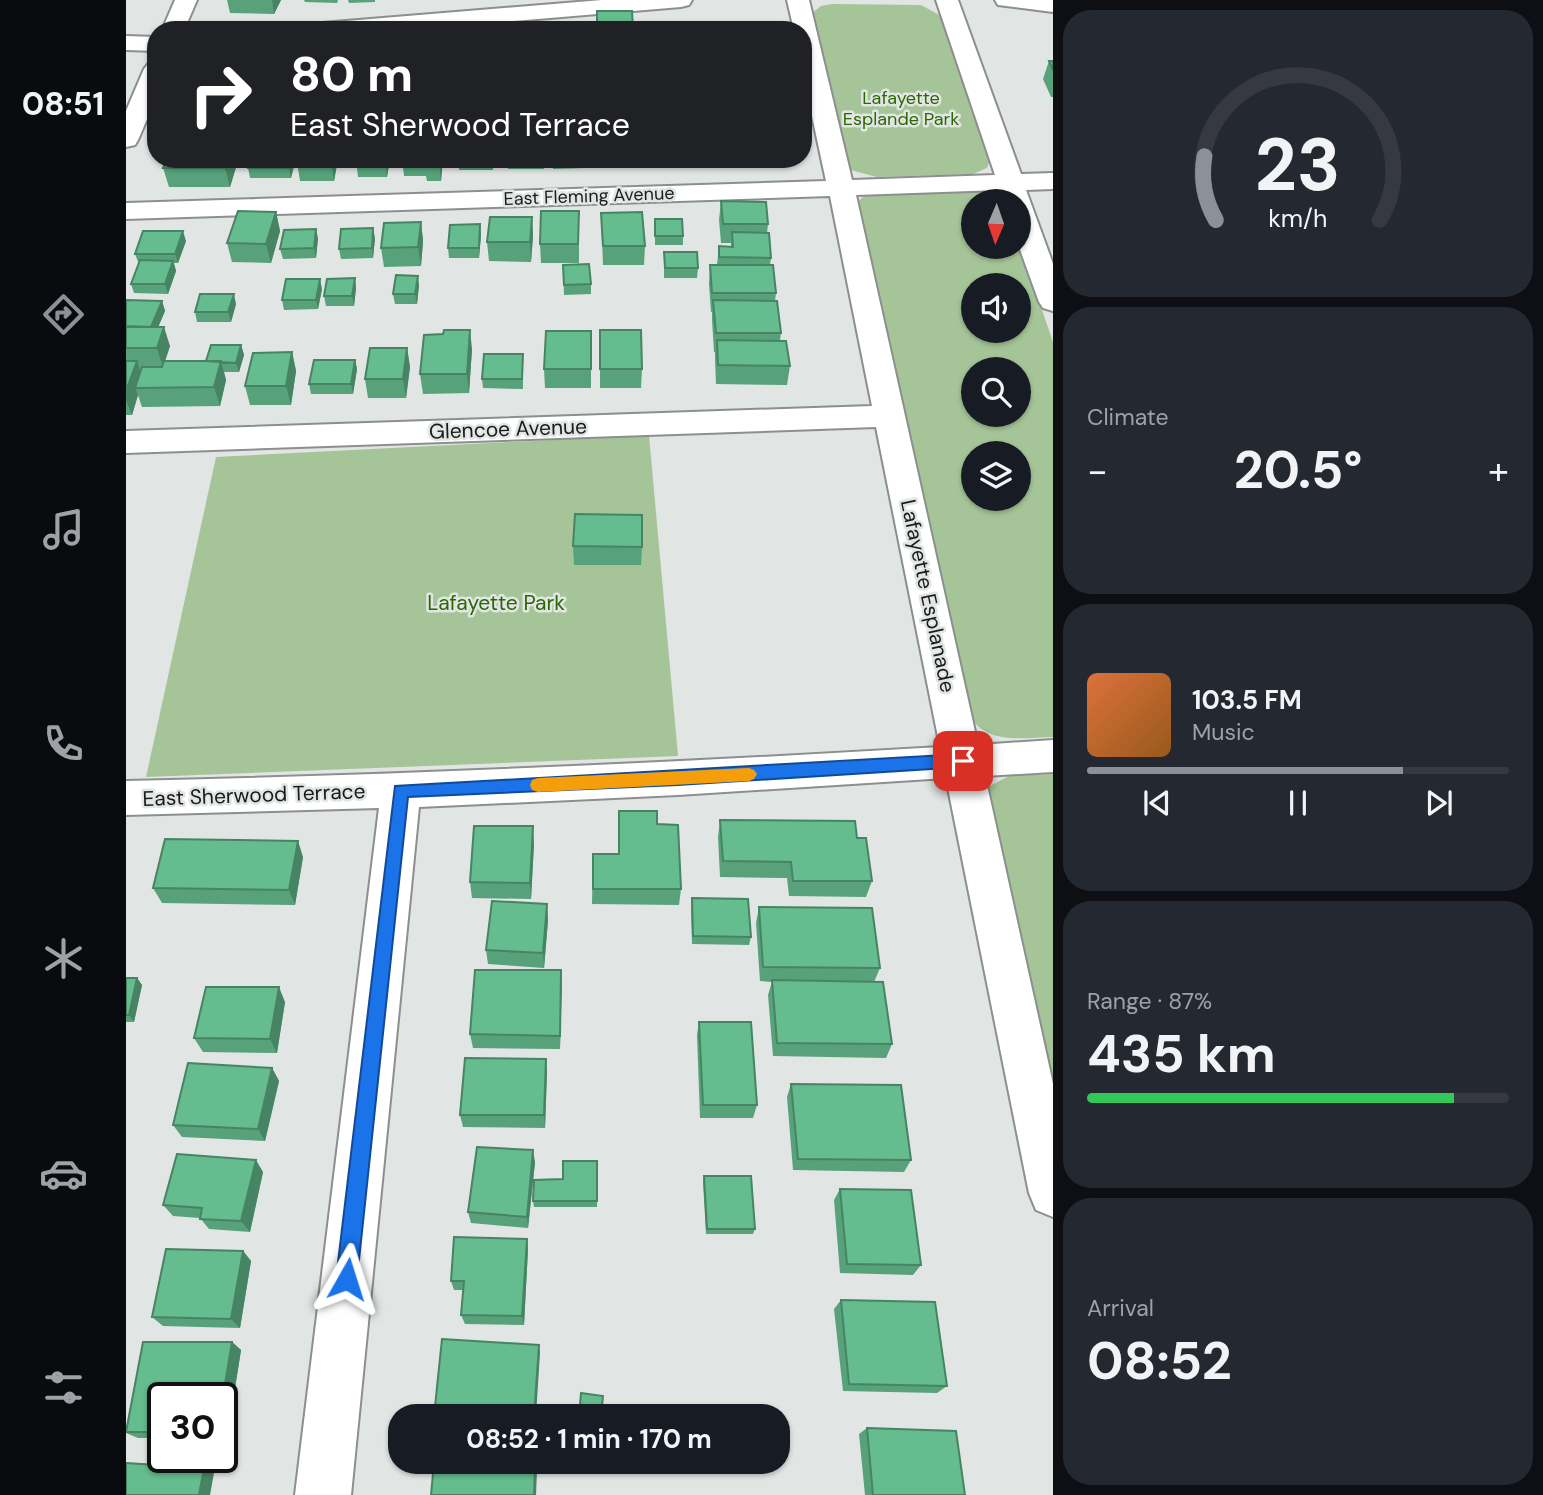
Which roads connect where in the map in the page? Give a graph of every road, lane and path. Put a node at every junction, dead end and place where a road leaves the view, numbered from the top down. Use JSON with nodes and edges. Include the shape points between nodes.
{"nodes":[{"id":1,"x":186,"y":0,"type":"edge"},
{"id":2,"x":681,"y":0,"type":"edge"},
{"id":3,"x":798,"y":0,"type":"edge"},
{"id":4,"x":947,"y":0,"type":"edge"},
{"id":5,"x":1006,"y":0,"type":"edge"},
{"id":6,"x":1053,"y":5,"type":"edge"},
{"id":7,"x":177,"y":21,"type":"edge"},
{"id":8,"x":429,"y":21,"type":"edge"},
{"id":9,"x":803,"y":21,"type":"edge"},
{"id":10,"x":126,"y":43,"type":"edge"},
{"id":11,"x":147,"y":44,"type":"edge"},
{"id":12,"x":812,"y":61,"type":"edge"},
{"id":13,"x":147,"y":90,"type":"edge"},
{"id":14,"x":126,"y":140,"type":"edge"},
{"id":15,"x":1053,"y":181,"type":"edge"},
{"id":16,"x":841,"y":187,"type":"junction"},
{"id":17,"x":1013,"y":189,"type":"edge"},
{"id":18,"x":1031,"y":190,"type":"edge"},
{"id":19,"x":961,"y":193,"type":"edge"},
{"id":20,"x":126,"y":211,"type":"edge"},
{"id":21,"x":1031,"y":241,"type":"edge"},
{"id":22,"x":1053,"y":302,"type":"edge"},
{"id":23,"x":889,"y":416,"type":"junction"},
{"id":24,"x":126,"y":442,"type":"edge"},
{"id":25,"x":1053,"y":756,"type":"edge"},
{"id":26,"x":963,"y":761,"type":"junction"},
{"id":27,"x":401,"y":791,"type":"junction"},
{"id":28,"x":126,"y":798,"type":"edge"},
{"id":29,"x":1053,"y":1193,"type":"edge"},
{"id":30,"x":323,"y":1495,"type":"edge"}],
"edges":[{"from":1,"to":7,"type":"main road"},
{"from":2,"to":8,"type":"main road"},
{"from":3,"to":9,"type":"main road","name":"Lafayette Esplanade"},
{"from":4,"to":17,"type":"main road"},
{"from":5,"to":6,"type":"main road"},
{"from":10,"to":11,"type":"main road"},
{"from":12,"to":16,"type":"main road","name":"Lafayette Esplanade"},
{"from":13,"to":14,"type":"main road"},
{"from":15,"to":18,"type":"main road","name":"East Fleming Avenue"},
{"from":16,"to":19,"type":"main road","name":"East Fleming Avenue"},
{"from":16,"to":20,"type":"main road","name":"East Fleming Avenue"},
{"from":16,"to":23,"type":"main road","name":"Lafayette Esplanade"},
{"from":21,"to":22,"type":"main road"},
{"from":23,"to":24,"type":"main road","name":"Glencoe Avenue"},
{"from":23,"to":26,"type":"main road","name":"Lafayette Esplanade"},
{"from":25,"to":26,"type":"main road","name":"East Sherwood Terrace"},
{"from":26,"to":27,"type":"main road","name":"East Sherwood Terrace"},
{"from":26,"to":29,"type":"main road","name":"Lafayette Esplanade"},
{"from":27,"to":28,"type":"main road","name":"East Sherwood Terrace"},
{"from":27,"to":30,"type":"main road"}]}
